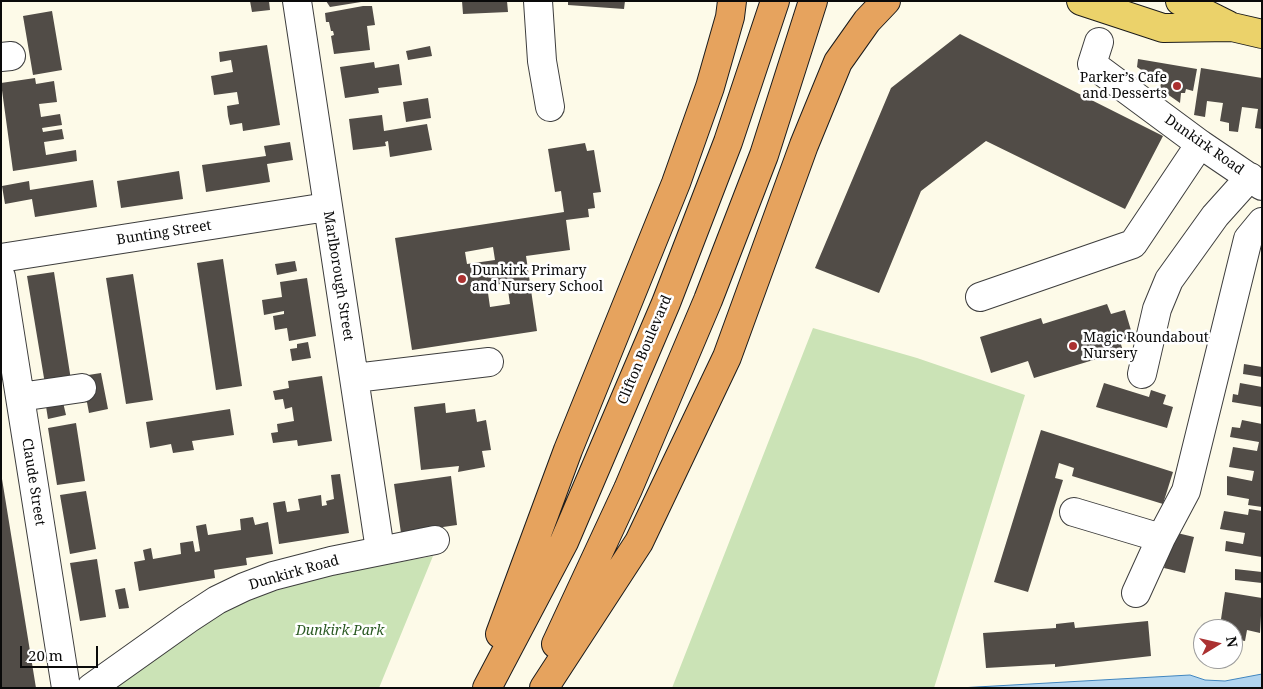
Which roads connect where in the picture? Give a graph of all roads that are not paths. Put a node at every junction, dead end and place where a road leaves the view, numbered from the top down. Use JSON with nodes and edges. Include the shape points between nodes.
{"nodes":[{"id":1,"x":297,"y":1,"type":"edge"},
{"id":2,"x":538,"y":1,"type":"edge"},
{"id":3,"x":732,"y":1,"type":"edge"},
{"id":4,"x":775,"y":1,"type":"edge"},
{"id":5,"x":813,"y":1,"type":"edge"},
{"id":6,"x":886,"y":1,"type":"edge"},
{"id":7,"x":1081,"y":1,"type":"edge"},
{"id":8,"x":1180,"y":1,"type":"edge"},
{"id":9,"x":1232,"y":27,"type":"junction"},
{"id":10,"x":1262,"y":34,"type":"edge"},
{"id":11,"x":1099,"y":42,"type":"dead end"},
{"id":12,"x":550,"y":107,"type":"dead end"},
{"id":13,"x":1200,"y":144,"type":"junction"},
{"id":14,"x":1256,"y":182,"type":"edge"},
{"id":15,"x":327,"y":207,"type":"junction"},
{"id":16,"x":1262,"y":222,"type":"edge"},
{"id":17,"x":1,"y":258,"type":"edge"},
{"id":18,"x":1,"y":277,"type":"edge"},
{"id":19,"x":980,"y":297,"type":"dead end"},
{"id":20,"x":489,"y":362,"type":"dead end"},
{"id":21,"x":1142,"y":374,"type":"dead end"},
{"id":22,"x":355,"y":378,"type":"junction"},
{"id":23,"x":82,"y":388,"type":"dead end"},
{"id":24,"x":20,"y":397,"type":"junction"},
{"id":25,"x":1074,"y":512,"type":"dead end"},
{"id":26,"x":1161,"y":538,"type":"junction"},
{"id":27,"x":435,"y":540,"type":"dead end"},
{"id":28,"x":380,"y":550,"type":"junction"},
{"id":29,"x":1136,"y":592,"type":"dead end"},
{"id":30,"x":66,"y":688,"type":"edge"},
{"id":31,"x":91,"y":688,"type":"edge"},
{"id":32,"x":481,"y":688,"type":"edge"},
{"id":33,"x":487,"y":688,"type":"edge"},
{"id":34,"x":536,"y":688,"type":"edge"},
{"id":35,"x":544,"y":688,"type":"edge"}],
"edges":[{"from":1,"to":15,"type":"street","name":"Marlborough Street"},
{"from":2,"to":12,"type":"street","via":[[542,61]]},
{"from":3,"to":32,"type":"highway","via":[[710,87],[676,183],[564,459]]},
{"from":4,"to":33,"type":"highway","name":"Clifton Boulevard","via":[[728,142],[666,303],[564,542]]},
{"from":5,"to":34,"type":"highway","via":[[764,155],[708,300],[656,425]]},
{"from":6,"to":35,"type":"highway","via":[[838,62],[804,145],[727,357],[638,542]]},
{"from":7,"to":9,"type":"main road","via":[[1163,28]]},
{"from":8,"to":9,"type":"main road"},
{"from":9,"to":10,"type":"main road"},
{"from":11,"to":13,"type":"street","name":"Dunkirk Road","via":[[1092,64]]},
{"from":13,"to":14,"type":"street","name":"Dunkirk Road"},
{"from":13,"to":19,"type":"street","via":[[1133,244]]},
{"from":14,"to":21,"type":"street","via":[[1215,216],[1169,280],[1157,309]]},
{"from":15,"to":17,"type":"street","name":"Bunting Street"},
{"from":15,"to":22,"type":"street","name":"Marlborough Street"},
{"from":16,"to":26,"type":"street","via":[[1248,238],[1186,491]]},
{"from":18,"to":24,"type":"street","name":"Claude Street"},
{"from":20,"to":22,"type":"street"},
{"from":22,"to":28,"type":"street","name":"Marlborough Street"},
{"from":23,"to":24,"type":"street"},
{"from":24,"to":30,"type":"street","name":"Claude Street"},
{"from":25,"to":26,"type":"street"},
{"from":26,"to":29,"type":"street"},
{"from":27,"to":28,"type":"street","name":"Dunkirk Road"},
{"from":28,"to":31,"type":"street","name":"Dunkirk Road","via":[[273,576],[244,587],[188,619]]}]}
